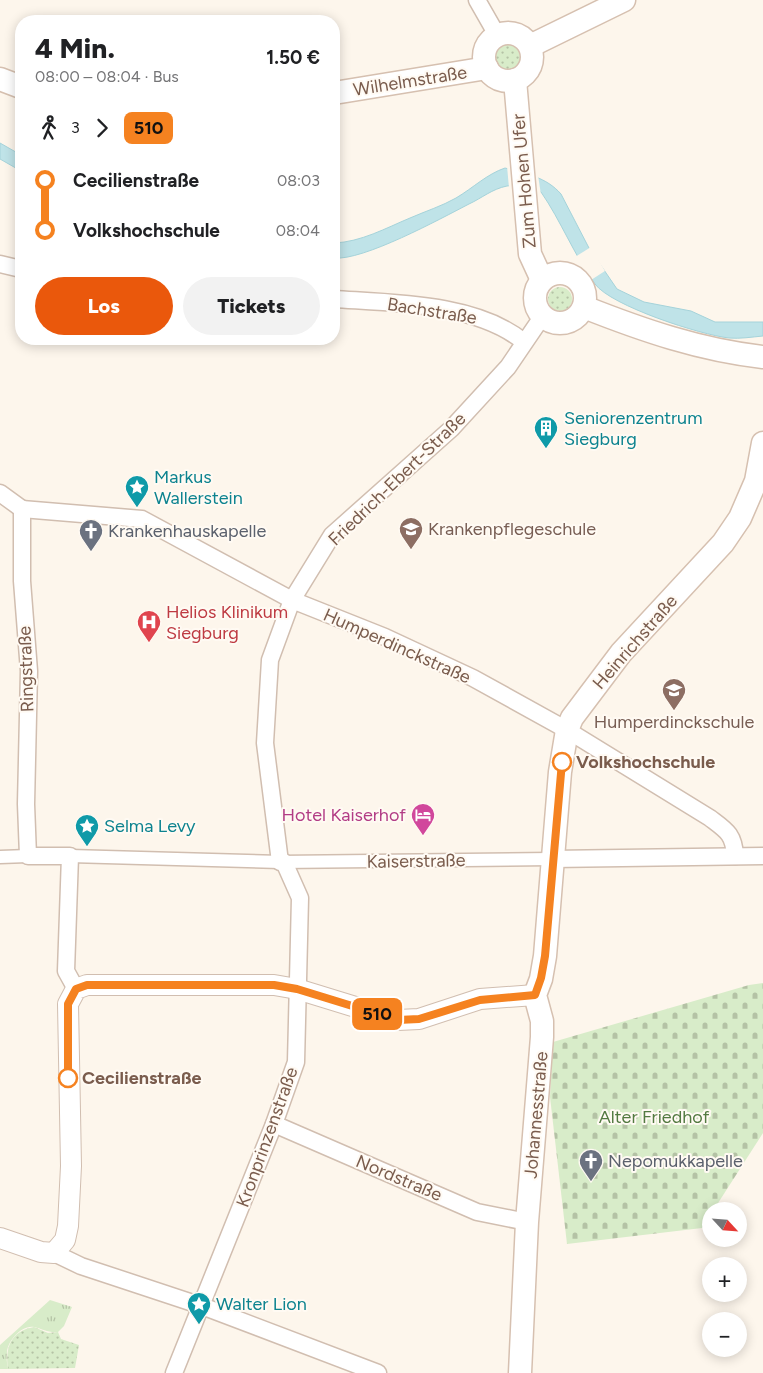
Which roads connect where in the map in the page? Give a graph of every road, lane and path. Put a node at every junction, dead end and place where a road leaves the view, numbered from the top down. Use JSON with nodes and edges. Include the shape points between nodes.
{"nodes":[{"id":1,"x":477,"y":0,"type":"edge"},
{"id":2,"x":624,"y":0,"type":"edge"},
{"id":3,"x":497,"y":35,"type":"junction"},
{"id":4,"x":530,"y":46,"type":"junction"},
{"id":5,"x":487,"y":68,"type":"junction"},
{"id":6,"x":0,"y":79,"type":"edge"},
{"id":7,"x":515,"y":80,"type":"junction"},
{"id":8,"x":15,"y":85,"type":"edge"},
{"id":9,"x":340,"y":93,"type":"edge"},
{"id":10,"x":0,"y":264,"type":"edge"},
{"id":11,"x":15,"y":268,"type":"edge"},
{"id":12,"x":542,"y":280,"type":"junction"},
{"id":13,"x":340,"y":299,"type":"edge"},
{"id":14,"x":584,"y":307,"type":"junction"},
{"id":15,"x":542,"y":317,"type":"junction"},
{"id":16,"x":524,"y":342,"type":"junction"},
{"id":17,"x":763,"y":357,"type":"edge"},
{"id":18,"x":763,"y":443,"type":"edge"},
{"id":19,"x":0,"y":494,"type":"edge"},
{"id":20,"x":22,"y":508,"type":"junction"},
{"id":21,"x":292,"y":600,"type":"junction"},
{"id":22,"x":567,"y":730,"type":"junction"},
{"id":23,"x":28,"y":856,"type":"junction"},
{"id":24,"x":70,"y":856,"type":"junction"},
{"id":25,"x":735,"y":856,"type":"junction"},
{"id":26,"x":763,"y":856,"type":"edge"},
{"id":27,"x":0,"y":857,"type":"edge"},
{"id":28,"x":552,"y":859,"type":"junction"},
{"id":29,"x":282,"y":862,"type":"junction"},
{"id":30,"x":76,"y":989,"type":"junction"},
{"id":31,"x":297,"y":989,"type":"junction"},
{"id":32,"x":535,"y":995,"type":"junction"},
{"id":33,"x":274,"y":1124,"type":"junction"},
{"id":34,"x":527,"y":1222,"type":"junction"},
{"id":35,"x":0,"y":1238,"type":"edge"},
{"id":36,"x":54,"y":1253,"type":"junction"},
{"id":37,"x":202,"y":1306,"type":"junction"},
{"id":38,"x":174,"y":1373,"type":"edge"},
{"id":39,"x":378,"y":1373,"type":"edge"},
{"id":40,"x":520,"y":1373,"type":"edge"}],
"edges":[{"from":1,"to":3,"type":"street"},
{"from":2,"to":4,"type":"main road"},
{"from":3,"to":4,"type":"main road","via":[[512,32],[520,35]]},
{"from":3,"to":5,"type":"main road","via":[[484,53]]},
{"from":4,"to":7,"type":"main road","via":[[531,65],[522,77]]},
{"from":5,"to":7,"type":"main road","via":[[496,78]]},
{"from":5,"to":9,"type":"main road","name":"Wilhelmstraße"},
{"from":6,"to":8,"type":"main road"},
{"from":7,"to":12,"type":"main road","name":"Zum Hohen Ufer","via":[[530,254]]},
{"from":10,"to":11,"type":"street"},
{"from":12,"to":14,"type":"main road","via":[[555,273],[575,278],[584,291]]},
{"from":12,"to":15,"type":"main road","via":[[534,301]]},
{"from":13,"to":16,"type":"street","name":"Bachstraße","via":[[407,303],[485,319]]},
{"from":14,"to":15,"type":"main road","via":[[575,318],[562,324]]},
{"from":14,"to":17,"type":"main road","via":[[700,347]]},
{"from":15,"to":16,"type":"street","name":"Friedrich-Ebert-Straße"},
{"from":16,"to":21,"type":"street","name":"Friedrich-Ebert-Straße","via":[[508,367],[451,429],[332,535]]},
{"from":18,"to":22,"type":"main road","name":"Heinrichstraße","via":[[756,481],[740,518],[723,544],[622,653],[572,718]]},
{"from":19,"to":20,"type":"street"},
{"from":20,"to":21,"type":"street","name":"Humperdinckstraße","via":[[142,519]]},
{"from":20,"to":23,"type":"street","name":"Ringstraße","via":[[22,581],[29,671]]},
{"from":21,"to":22,"type":"street","name":"Humperdinckstraße","via":[[385,637],[472,678]]},
{"from":21,"to":29,"type":"street","name":"Friedrich-Ebert-Straße","via":[[270,660],[265,743]]},
{"from":22,"to":25,"type":"street","name":"Humperdinckstraße","via":[[715,822],[732,837]]},
{"from":22,"to":28,"type":"main road","name":"Heinrichstraße"},
{"from":23,"to":24,"type":"street","name":"Kaiserstraße"},
{"from":23,"to":27,"type":"street","name":"Kaiserstraße"},
{"from":24,"to":29,"type":"street","name":"Kaiserstraße"},
{"from":24,"to":30,"type":"street","via":[[66,971]]},
{"from":25,"to":26,"type":"street","name":"Kaiserstraße"},
{"from":25,"to":28,"type":"street","name":"Kaiserstraße"},
{"from":28,"to":29,"type":"street","name":"Kaiserstraße"},
{"from":28,"to":32,"type":"main road","via":[[545,956]]},
{"from":29,"to":31,"type":"street","name":"Kronprinzenstraße","via":[[300,898]]},
{"from":30,"to":31,"type":"street","via":[[87,985],[195,984],[274,985]]},
{"from":30,"to":36,"type":"street","via":[[68,1004],[71,1166],[68,1226],[64,1240]]},
{"from":31,"to":32,"type":"street","via":[[398,1020],[419,1019],[480,1000]]},
{"from":31,"to":33,"type":"street","name":"Kronprinzenstraße","via":[[296,1062]]},
{"from":32,"to":34,"type":"main road","name":"Johannesstraße","via":[[542,1021],[546,1066]]},
{"from":33,"to":34,"type":"street","name":"Nordstraße","via":[[477,1212]]},
{"from":33,"to":37,"type":"street","name":"Kronprinzenstraße"},
{"from":34,"to":40,"type":"main road","name":"Johannesstraße"},
{"from":35,"to":36,"type":"street","via":[[40,1252]]},
{"from":36,"to":37,"type":"street","via":[[81,1266]]},
{"from":37,"to":38,"type":"street","name":"Kronprinzenstraße"},
{"from":37,"to":39,"type":"street"}]}
